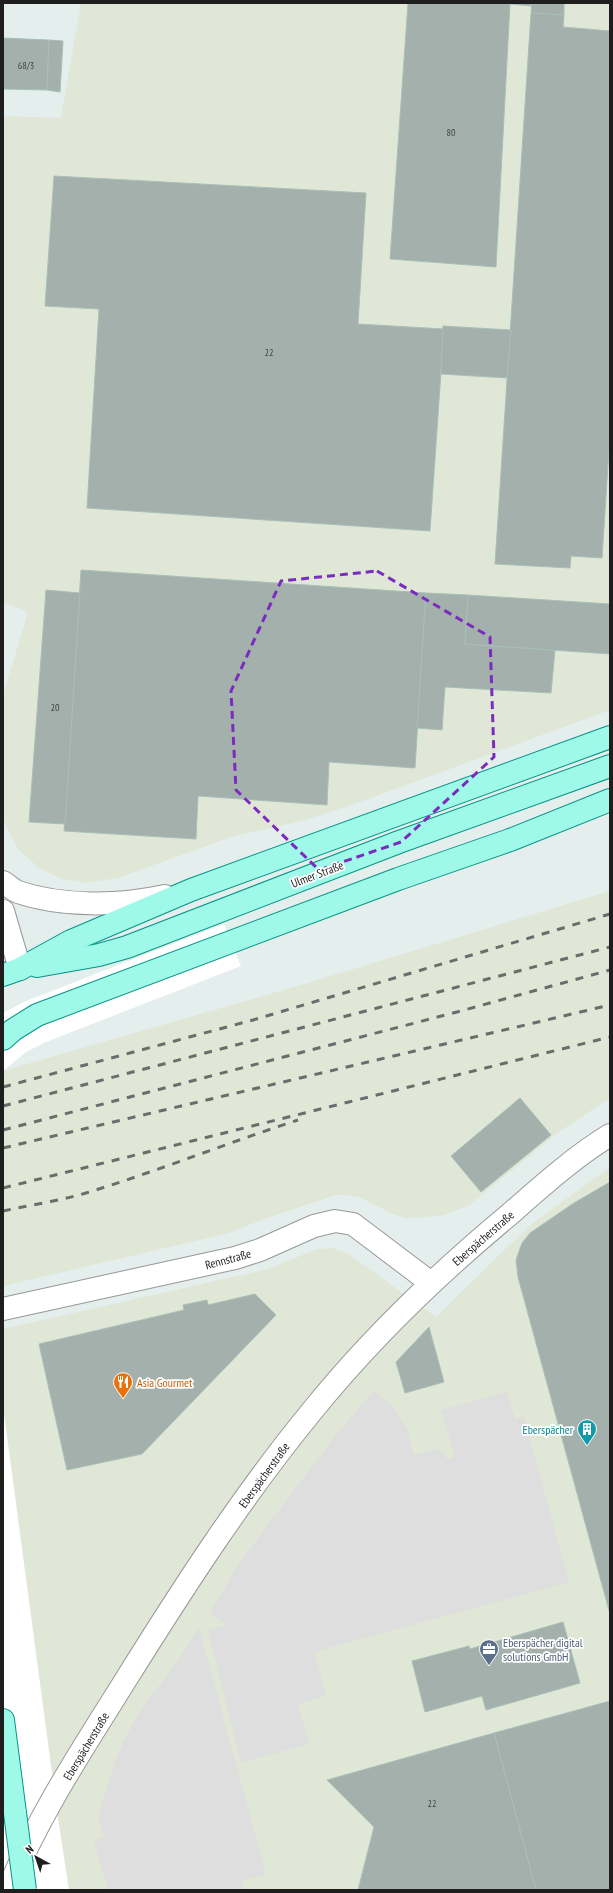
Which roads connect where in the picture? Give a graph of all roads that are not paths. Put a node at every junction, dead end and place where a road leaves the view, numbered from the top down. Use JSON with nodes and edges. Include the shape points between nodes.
{"nodes":[{"id":1,"x":610,"y":737,"type":"edge"},
{"id":2,"x":610,"y":766,"type":"edge"},
{"id":3,"x":610,"y":800,"type":"edge"},
{"id":4,"x":3,"y":882,"type":"edge"},
{"id":5,"x":191,"y":890,"type":"junction"},
{"id":6,"x":3,"y":910,"type":"edge"},
{"id":7,"x":12,"y":972,"type":"edge"},
{"id":8,"x":3,"y":1039,"type":"edge"},
{"id":9,"x":610,"y":1135,"type":"edge"},
{"id":10,"x":432,"y":1283,"type":"junction"},
{"id":11,"x":3,"y":1309,"type":"edge"},
{"id":12,"x":3,"y":1720,"type":"edge"},
{"id":13,"x":8,"y":1890,"type":"edge"},
{"id":14,"x":26,"y":1890,"type":"edge"}],
"edges":[{"from":1,"to":5,"type":"main road"},
{"from":2,"to":7,"type":"main road","name":"Ulmer Straße","via":[[399,842],[127,947]]},
{"from":3,"to":8,"type":"main road","via":[[510,840],[398,879],[37,1015]]},
{"from":4,"to":5,"type":"street","via":[[17,892],[60,901],[143,901]]},
{"from":5,"to":7,"type":"main road","via":[[71,941]]},
{"from":6,"to":7,"type":"street"},
{"from":9,"to":10,"type":"street","name":"Eberspächerstraße","via":[[561,1171],[492,1228]]},
{"from":10,"to":11,"type":"street","name":"Rennstraße","via":[[358,1227],[335,1221],[314,1226],[235,1258]]},
{"from":10,"to":13,"type":"street","name":"Eberspächerstraße","via":[[368,1346],[312,1410],[251,1492],[173,1604],[86,1744],[39,1824]]},
{"from":12,"to":14,"type":"main road","bridge":true}]}
